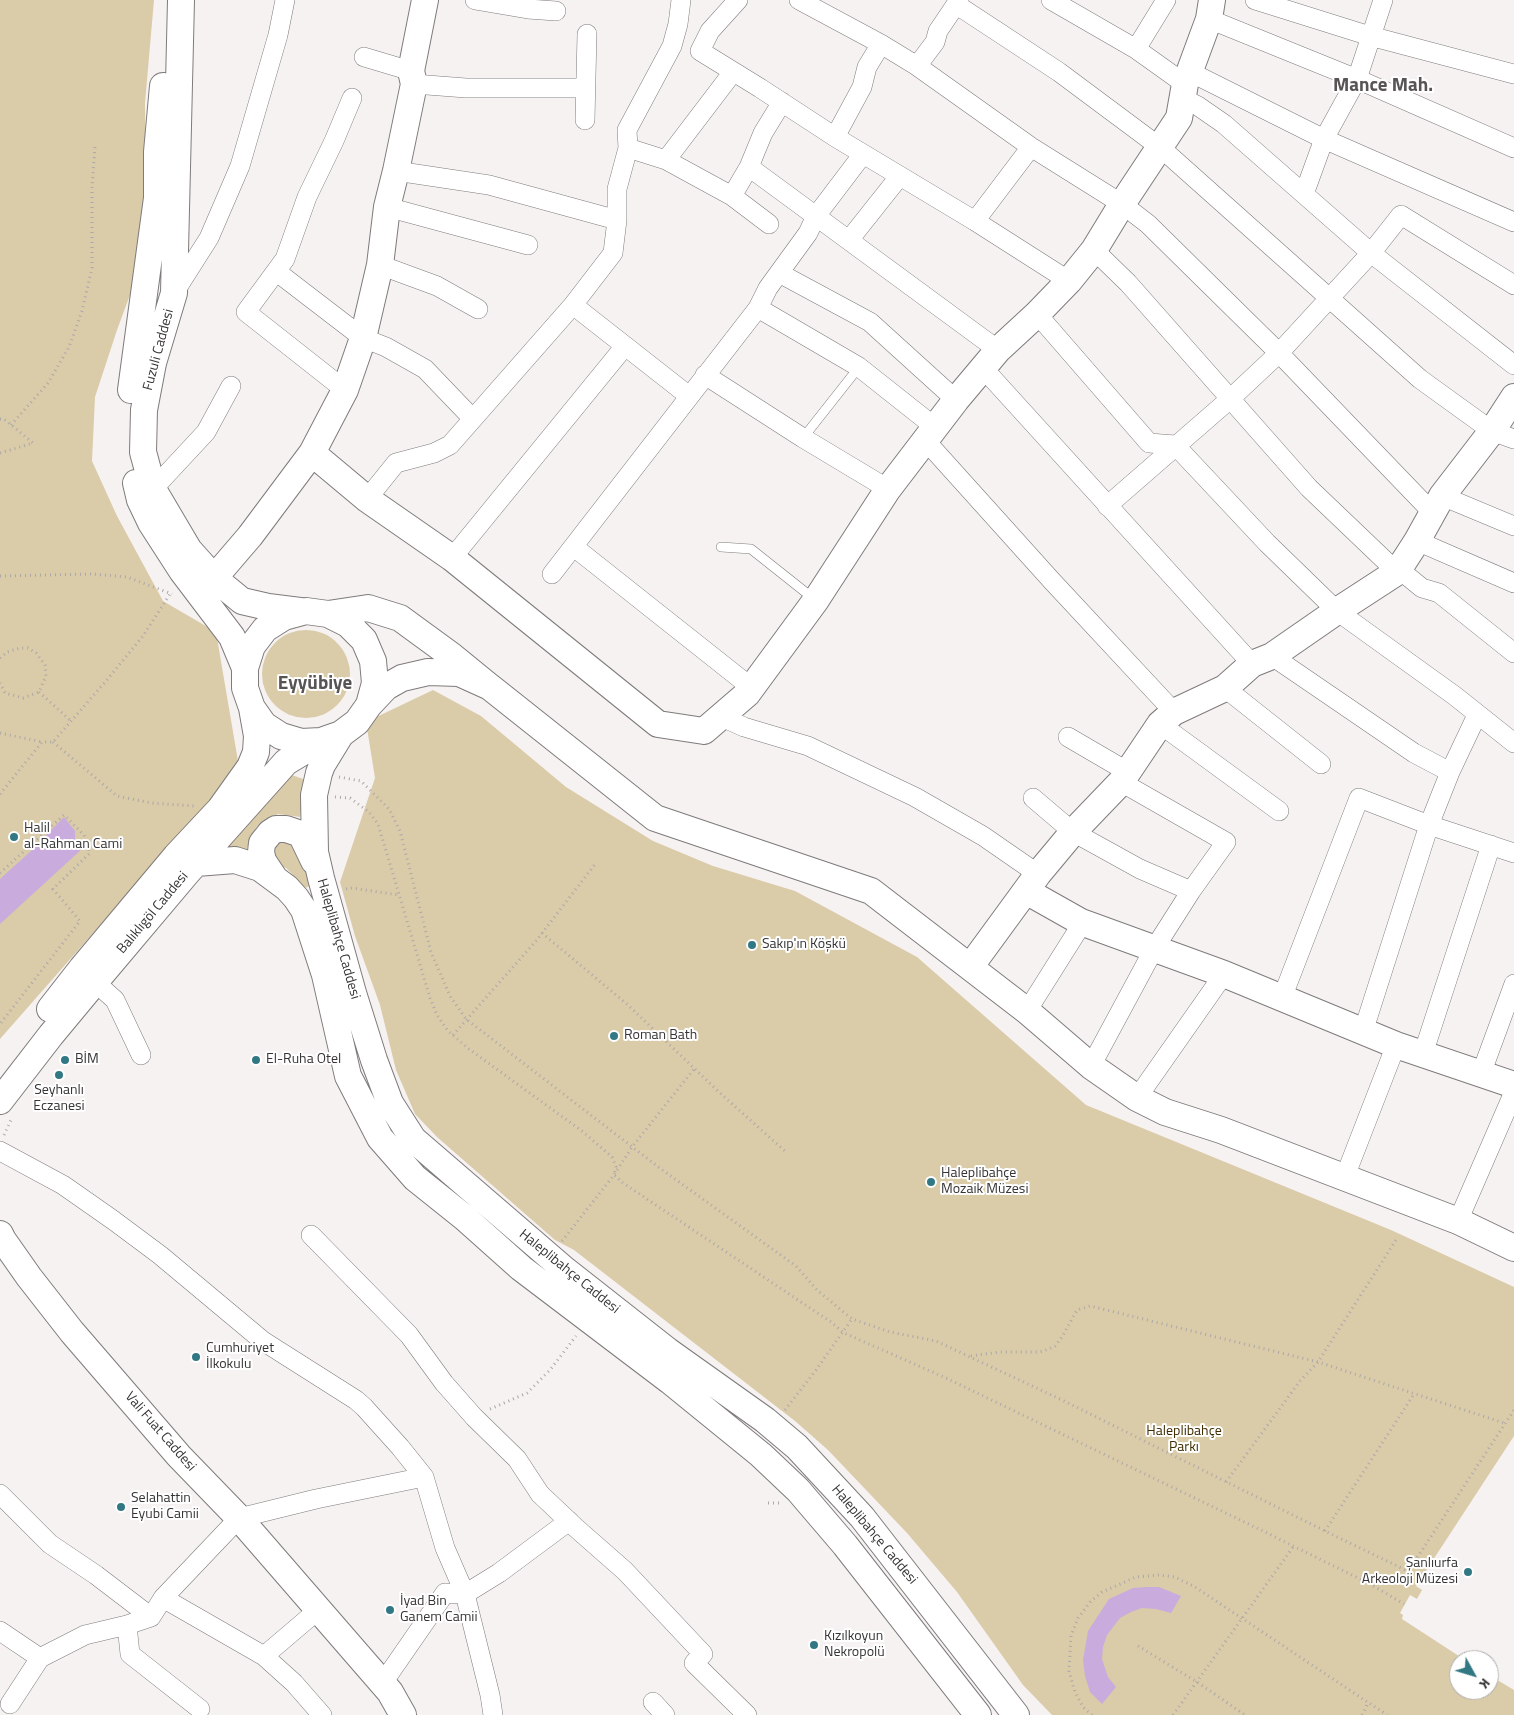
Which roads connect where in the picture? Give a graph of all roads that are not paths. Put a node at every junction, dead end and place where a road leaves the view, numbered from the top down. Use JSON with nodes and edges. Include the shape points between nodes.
{"nodes":[{"id":1,"x":162,"y":0,"type":"edge"},
{"id":2,"x":181,"y":0,"type":"edge"},
{"id":3,"x":285,"y":0,"type":"edge"},
{"id":4,"x":425,"y":0,"type":"edge"},
{"id":5,"x":475,"y":0,"type":"edge"},
{"id":6,"x":681,"y":0,"type":"edge"},
{"id":7,"x":738,"y":0,"type":"edge"},
{"id":8,"x":799,"y":0,"type":"edge"},
{"id":9,"x":1051,"y":0,"type":"edge"},
{"id":10,"x":1166,"y":0,"type":"edge"},
{"id":11,"x":1255,"y":0,"type":"edge"},
{"id":12,"x":1383,"y":0,"type":"edge"},
{"id":13,"x":958,"y":2,"type":"edge"},
{"id":14,"x":529,"y":4,"type":"edge"},
{"id":15,"x":1211,"y":10,"type":"edge"},
{"id":16,"x":556,"y":11,"type":"dead end"},
{"id":17,"x":587,"y":34,"type":"dead end"},
{"id":18,"x":1370,"y":36,"type":"junction"},
{"id":19,"x":881,"y":44,"type":"junction"},
{"id":20,"x":1136,"y":49,"type":"junction"},
{"id":21,"x":364,"y":57,"type":"dead end"},
{"id":22,"x":917,"y":66,"type":"junction"},
{"id":23,"x":733,"y":72,"type":"junction"},
{"id":24,"x":1514,"y":74,"type":"edge"},
{"id":25,"x":413,"y":77,"type":"junction"},
{"id":26,"x":1357,"y":79,"type":"junction"},
{"id":27,"x":1186,"y":85,"type":"junction"},
{"id":28,"x":585,"y":88,"type":"junction"},
{"id":29,"x":352,"y":98,"type":"dead end"},
{"id":30,"x":782,"y":102,"type":"junction"},
{"id":31,"x":585,"y":120,"type":"dead end"},
{"id":32,"x":835,"y":137,"type":"junction"},
{"id":33,"x":1324,"y":139,"type":"junction"},
{"id":34,"x":1031,"y":147,"type":"junction"},
{"id":35,"x":628,"y":148,"type":"junction"},
{"id":36,"x":1160,"y":148,"type":"junction"},
{"id":37,"x":1514,"y":148,"type":"edge"},
{"id":38,"x":863,"y":154,"type":"junction"},
{"id":39,"x":666,"y":160,"type":"junction"},
{"id":40,"x":748,"y":167,"type":"junction"},
{"id":41,"x":396,"y":171,"type":"junction"},
{"id":42,"x":900,"y":177,"type":"junction"},
{"id":43,"x":1304,"y":194,"type":"junction"},
{"id":44,"x":732,"y":196,"type":"junction"},
{"id":45,"x":1122,"y":204,"type":"junction"},
{"id":46,"x":387,"y":206,"type":"junction"},
{"id":47,"x":816,"y":216,"type":"junction"},
{"id":48,"x":617,"y":220,"type":"junction"},
{"id":49,"x":975,"y":221,"type":"junction"},
{"id":50,"x":1514,"y":222,"type":"edge"},
{"id":51,"x":769,"y":224,"type":"dead end"},
{"id":52,"x":849,"y":240,"type":"junction"},
{"id":53,"x":528,"y":245,"type":"dead end"},
{"id":54,"x":1094,"y":250,"type":"junction"},
{"id":55,"x":1371,"y":253,"type":"junction"},
{"id":56,"x":380,"y":265,"type":"junction"},
{"id":57,"x":277,"y":272,"type":"junction"},
{"id":58,"x":779,"y":273,"type":"junction"},
{"id":59,"x":1070,"y":281,"type":"junction"},
{"id":60,"x":1514,"y":285,"type":"edge"},
{"id":61,"x":174,"y":293,"type":"junction"},
{"id":62,"x":1330,"y":299,"type":"junction"},
{"id":63,"x":573,"y":305,"type":"junction"},
{"id":64,"x":758,"y":308,"type":"junction"},
{"id":65,"x":478,"y":309,"type":"dead end"},
{"id":66,"x":1037,"y":314,"type":"junction"},
{"id":67,"x":363,"y":338,"type":"junction"},
{"id":68,"x":625,"y":346,"type":"junction"},
{"id":69,"x":1279,"y":353,"type":"junction"},
{"id":70,"x":990,"y":359,"type":"junction"},
{"id":71,"x":1514,"y":365,"type":"edge"},
{"id":72,"x":859,"y":367,"type":"junction"},
{"id":73,"x":705,"y":375,"type":"junction"},
{"id":74,"x":231,"y":386,"type":"dead end"},
{"id":75,"x":345,"y":390,"type":"junction"},
{"id":76,"x":689,"y":396,"type":"junction"},
{"id":77,"x":1514,"y":397,"type":"edge"},
{"id":78,"x":1230,"y":399,"type":"junction"},
{"id":79,"x":956,"y":400,"type":"junction"},
{"id":80,"x":472,"y":418,"type":"junction"},
{"id":81,"x":931,"y":434,"type":"junction"},
{"id":82,"x":1503,"y":435,"type":"edge"},
{"id":83,"x":803,"y":438,"type":"junction"},
{"id":84,"x":1175,"y":445,"type":"junction"},
{"id":85,"x":312,"y":453,"type":"junction"},
{"id":86,"x":153,"y":489,"type":"junction"},
{"id":87,"x":888,"y":489,"type":"junction"},
{"id":88,"x":367,"y":499,"type":"junction"},
{"id":89,"x":1437,"y":505,"type":"junction"},
{"id":90,"x":1107,"y":506,"type":"junction"},
{"id":91,"x":1514,"y":526,"type":"edge"},
{"id":92,"x":1417,"y":541,"type":"junction"},
{"id":93,"x":574,"y":547,"type":"junction"},
{"id":94,"x":720,"y":548,"type":"dead end"},
{"id":95,"x":452,"y":558,"type":"junction"},
{"id":96,"x":1396,"y":572,"type":"junction"},
{"id":97,"x":552,"y":574,"type":"dead end"},
{"id":98,"x":214,"y":578,"type":"junction"},
{"id":99,"x":1514,"y":583,"type":"edge"},
{"id":100,"x":816,"y":600,"type":"junction"},
{"id":101,"x":1337,"y":611,"type":"junction"},
{"id":102,"x":317,"y":613,"type":"junction"},
{"id":103,"x":1514,"y":654,"type":"edge"},
{"id":104,"x":1262,"y":660,"type":"junction"},
{"id":105,"x":244,"y":668,"type":"junction"},
{"id":106,"x":490,"y":687,"type":"junction"},
{"id":107,"x":752,"y":688,"type":"junction"},
{"id":108,"x":1225,"y":688,"type":"junction"},
{"id":109,"x":369,"y":705,"type":"junction"},
{"id":110,"x":252,"y":708,"type":"junction"},
{"id":111,"x":1476,"y":715,"type":"junction"},
{"id":112,"x":722,"y":717,"type":"junction"},
{"id":113,"x":1167,"y":718,"type":"junction"},
{"id":114,"x":1068,"y":737,"type":"dead end"},
{"id":115,"x":331,"y":738,"type":"junction"},
{"id":116,"x":1514,"y":743,"type":"edge"},
{"id":117,"x":1321,"y":764,"type":"dead end"},
{"id":118,"x":1450,"y":772,"type":"junction"},
{"id":119,"x":1124,"y":777,"type":"junction"},
{"id":120,"x":1033,"y":798,"type":"dead end"},
{"id":121,"x":1279,"y":811,"type":"dead end"},
{"id":122,"x":1429,"y":825,"type":"junction"},
{"id":123,"x":1073,"y":832,"type":"junction"},
{"id":124,"x":1491,"y":845,"type":"junction"},
{"id":125,"x":1514,"y":853,"type":"edge"},
{"id":126,"x":196,"y":863,"type":"junction"},
{"id":127,"x":275,"y":879,"type":"junction"},
{"id":128,"x":1032,"y":883,"type":"junction"},
{"id":129,"x":323,"y":886,"type":"junction"},
{"id":130,"x":1191,"y":891,"type":"junction"},
{"id":131,"x":1083,"y":922,"type":"junction"},
{"id":132,"x":1154,"y":949,"type":"junction"},
{"id":133,"x":970,"y":967,"type":"junction"},
{"id":134,"x":1224,"y":974,"type":"junction"},
{"id":135,"x":95,"y":982,"type":"junction"},
{"id":136,"x":1514,"y":984,"type":"edge"},
{"id":137,"x":1282,"y":998,"type":"junction"},
{"id":138,"x":1027,"y":1011,"type":"junction"},
{"id":139,"x":1363,"y":1032,"type":"junction"},
{"id":140,"x":1396,"y":1045,"type":"junction"},
{"id":141,"x":1424,"y":1054,"type":"junction"},
{"id":142,"x":141,"y":1055,"type":"dead end"},
{"id":143,"x":1091,"y":1066,"type":"junction"},
{"id":144,"x":0,"y":1073,"type":"edge"},
{"id":145,"x":1482,"y":1074,"type":"junction"},
{"id":146,"x":1514,"y":1085,"type":"edge"},
{"id":147,"x":1514,"y":1092,"type":"edge"},
{"id":148,"x":1137,"y":1098,"type":"junction"},
{"id":149,"x":6,"y":1109,"type":"edge"},
{"id":150,"x":2,"y":1144,"type":"edge"},
{"id":151,"x":1344,"y":1179,"type":"junction"},
{"id":152,"x":1458,"y":1222,"type":"junction"},
{"id":153,"x":0,"y":1234,"type":"edge"},
{"id":154,"x":312,"y":1234,"type":"dead end"},
{"id":155,"x":1514,"y":1248,"type":"edge"},
{"id":156,"x":424,"y":1476,"type":"junction"},
{"id":157,"x":0,"y":1494,"type":"edge"},
{"id":158,"x":239,"y":1518,"type":"junction"},
{"id":159,"x":568,"y":1521,"type":"junction"},
{"id":160,"x":465,"y":1594,"type":"junction"},
{"id":161,"x":163,"y":1598,"type":"junction"},
{"id":162,"x":318,"y":1610,"type":"junction"},
{"id":163,"x":151,"y":1616,"type":"junction"},
{"id":164,"x":127,"y":1625,"type":"junction"},
{"id":165,"x":0,"y":1631,"type":"edge"},
{"id":166,"x":264,"y":1656,"type":"junction"},
{"id":167,"x":40,"y":1658,"type":"junction"},
{"id":168,"x":382,"y":1684,"type":"junction"},
{"id":169,"x":10,"y":1704,"type":"dead end"},
{"id":170,"x":200,"y":1709,"type":"dead end"},
{"id":171,"x":322,"y":1715,"type":"edge"},
{"id":172,"x":403,"y":1715,"type":"edge"},
{"id":173,"x":493,"y":1715,"type":"edge"},
{"id":174,"x":747,"y":1715,"type":"edge"},
{"id":175,"x":978,"y":1715,"type":"edge"},
{"id":176,"x":1016,"y":1715,"type":"edge"}],
"edges":[{"from":1,"to":105,"type":"main road","name":"Fuzuli Caddesi","via":[[163,77],[156,198],[130,399],[130,453],[140,500],[151,523],[182,571],[232,637]]},
{"from":2,"to":61,"type":"main road","name":"Fuzuli Caddesi"},
{"from":3,"to":61,"type":"street","via":[[240,166],[209,238]]},
{"from":4,"to":25,"type":"main road"},
{"from":5,"to":14,"type":"street"},
{"from":6,"to":35,"type":"street","via":[[672,46],[627,130]]},
{"from":7,"to":23,"type":"street","via":[[710,31],[700,51]]},
{"from":8,"to":19,"type":"street"},
{"from":9,"to":20,"type":"street"},
{"from":10,"to":20,"type":"street"},
{"from":11,"to":18,"type":"street"},
{"from":12,"to":18,"type":"street"},
{"from":13,"to":22,"type":"street"},
{"from":13,"to":36,"type":"street"},
{"from":14,"to":16,"type":"street"},
{"from":15,"to":26,"type":"street"},
{"from":15,"to":27,"type":"main road"},
{"from":17,"to":28,"type":"street"},
{"from":18,"to":24,"type":"street"},
{"from":18,"to":26,"type":"street"},
{"from":19,"to":22,"type":"street"},
{"from":19,"to":32,"type":"street"},
{"from":20,"to":27,"type":"street"},
{"from":21,"to":25,"type":"street"},
{"from":22,"to":34,"type":"street"},
{"from":23,"to":30,"type":"street"},
{"from":23,"to":39,"type":"street"},
{"from":25,"to":28,"type":"street","via":[[466,88]]},
{"from":25,"to":41,"type":"main road"},
{"from":26,"to":33,"type":"street"},
{"from":26,"to":37,"type":"street"},
{"from":27,"to":33,"type":"street"},
{"from":27,"to":36,"type":"main road","via":[[1180,118]]},
{"from":27,"to":43,"type":"street","via":[[1198,106],[1224,124]]},
{"from":28,"to":31,"type":"street"},
{"from":29,"to":57,"type":"street"},
{"from":30,"to":32,"type":"street"},
{"from":30,"to":40,"type":"street"},
{"from":32,"to":38,"type":"street"},
{"from":33,"to":43,"type":"street"},
{"from":33,"to":50,"type":"street"},
{"from":34,"to":45,"type":"street"},
{"from":34,"to":49,"type":"street"},
{"from":35,"to":39,"type":"street"},
{"from":35,"to":48,"type":"street","via":[[617,189]]},
{"from":36,"to":45,"type":"main road"},
{"from":36,"to":62,"type":"street"},
{"from":38,"to":42,"type":"street"},
{"from":38,"to":47,"type":"street"},
{"from":39,"to":44,"type":"street"},
{"from":40,"to":44,"type":"street"},
{"from":40,"to":47,"type":"street"},
{"from":41,"to":46,"type":"main road"},
{"from":41,"to":48,"type":"street","via":[[489,185]]},
{"from":42,"to":49,"type":"street"},
{"from":42,"to":52,"type":"street"},
{"from":43,"to":55,"type":"street"},
{"from":44,"to":51,"type":"street"},
{"from":45,"to":54,"type":"main road"},
{"from":45,"to":69,"type":"street","via":[[1148,224]]},
{"from":46,"to":53,"type":"street"},
{"from":46,"to":56,"type":"main road"},
{"from":47,"to":52,"type":"street"},
{"from":47,"to":58,"type":"street","via":[[808,234]]},
{"from":48,"to":63,"type":"street","via":[[612,253]]},
{"from":49,"to":59,"type":"street"},
{"from":52,"to":70,"type":"street"},
{"from":54,"to":59,"type":"main road"},
{"from":54,"to":78,"type":"street","via":[[1128,283]]},
{"from":55,"to":60,"type":"street","via":[[1401,215]]},
{"from":55,"to":62,"type":"street"},
{"from":55,"to":71,"type":"street"},
{"from":56,"to":65,"type":"street","via":[[437,286]]},
{"from":56,"to":67,"type":"main road"},
{"from":57,"to":67,"type":"street"},
{"from":57,"to":75,"type":"street","via":[[246,312]]},
{"from":58,"to":64,"type":"street"},
{"from":58,"to":79,"type":"street","via":[[870,322]]},
{"from":59,"to":66,"type":"main road"},
{"from":61,"to":86,"type":"main road","name":"Fuzuli Caddesi","via":[[153,362],[144,410],[143,452]]},
{"from":62,"to":69,"type":"street"},
{"from":62,"to":82,"type":"street","via":[[1420,379]]},
{"from":63,"to":68,"type":"street"},
{"from":63,"to":80,"type":"street"},
{"from":64,"to":72,"type":"street"},
{"from":64,"to":73,"type":"street"},
{"from":66,"to":70,"type":"main road"},
{"from":66,"to":84,"type":"street","via":[[1149,443]]},
{"from":67,"to":75,"type":"main road"},
{"from":67,"to":80,"type":"street","via":[[425,369]]},
{"from":68,"to":76,"type":"street"},
{"from":68,"to":95,"type":"street"},
{"from":69,"to":78,"type":"street"},
{"from":69,"to":89,"type":"street"},
{"from":70,"to":79,"type":"main road"},
{"from":70,"to":90,"type":"street"},
{"from":72,"to":81,"type":"street"},
{"from":72,"to":83,"type":"lane"},
{"from":73,"to":76,"type":"street"},
{"from":73,"to":83,"type":"street"},
{"from":74,"to":86,"type":"street","via":[[206,432]]},
{"from":75,"to":85,"type":"main road"},
{"from":76,"to":93,"type":"street"},
{"from":77,"to":82,"type":"main road"},
{"from":78,"to":84,"type":"street"},
{"from":78,"to":96,"type":"street","via":[[1309,488]]},
{"from":79,"to":81,"type":"main road"},
{"from":80,"to":88,"type":"street","via":[[450,445],[434,453],[396,463]]},
{"from":81,"to":87,"type":"main road"},
{"from":81,"to":113,"type":"street"},
{"from":82,"to":89,"type":"main road"},
{"from":83,"to":87,"type":"street"},
{"from":84,"to":90,"type":"street"},
{"from":84,"to":101,"type":"street","via":[[1267,544]]},
{"from":85,"to":88,"type":"main road"},
{"from":85,"to":98,"type":"main road"},
{"from":86,"to":98,"type":"main road","name":"Fuzuli Caddesi","via":[[189,550]]},
{"from":87,"to":100,"type":"main road"},
{"from":88,"to":95,"type":"main road"},
{"from":89,"to":91,"type":"street"},
{"from":89,"to":92,"type":"main road"},
{"from":90,"to":104,"type":"street"},
{"from":92,"to":96,"type":"main road"},
{"from":92,"to":99,"type":"street"},
{"from":93,"to":97,"type":"street"},
{"from":93,"to":107,"type":"street"},
{"from":94,"to":100,"type":"lane","via":[[751,549]]},
{"from":95,"to":112,"type":"main road","via":[[658,724],[704,731]]},
{"from":96,"to":101,"type":"main road"},
{"from":96,"to":103,"type":"street","via":[[1406,575],[1422,588],[1439,593]]},
{"from":98,"to":102,"type":"main road","name":"Fuzuli Caddesi","via":[[242,601]]},
{"from":100,"to":107,"type":"main road"},
{"from":101,"to":104,"type":"main road"},
{"from":101,"to":111,"type":"street","via":[[1455,696]]},
{"from":102,"to":105,"type":"main road","via":[[284,617],[265,629],[252,646]]},
{"from":102,"to":106,"type":"main road","via":[[368,608],[400,618]]},
{"from":102,"to":109,"type":"main road","via":[[348,624],[364,640],[373,660],[375,683]]},
{"from":104,"to":108,"type":"main road"},
{"from":104,"to":118,"type":"street"},
{"from":105,"to":110,"type":"main road","via":[[245,688]]},
{"from":106,"to":109,"type":"main road","via":[[459,673],[428,672],[402,678]]},
{"from":106,"to":133,"type":"main road","via":[[654,818],[871,891]]},
{"from":107,"to":112,"type":"main road"},
{"from":108,"to":113,"type":"main road"},
{"from":108,"to":117,"type":"street"},
{"from":109,"to":115,"type":"main road","via":[[357,722]]},
{"from":110,"to":115,"type":"main road","via":[[264,724],[281,736],[301,742]]},
{"from":110,"to":144,"type":"main road","name":"Balıklıgöl Caddesi","via":[[257,736],[256,752],[250,767],[220,809],[82,968]]},
{"from":111,"to":116,"type":"street"},
{"from":111,"to":118,"type":"street"},
{"from":112,"to":128,"type":"street","via":[[808,746],[915,797],[983,836]]},
{"from":113,"to":119,"type":"main road"},
{"from":113,"to":121,"type":"street"},
{"from":114,"to":119,"type":"street"},
{"from":115,"to":126,"type":"main road","name":"Balıklıgöl Caddesi","via":[[286,762]]},
{"from":115,"to":129,"type":"main road","name":"Haleplibahçe Caddesi","via":[[317,784],[315,852]]},
{"from":118,"to":122,"type":"street"},
{"from":119,"to":123,"type":"main road"},
{"from":119,"to":130,"type":"street","via":[[1226,842]]},
{"from":120,"to":123,"type":"street"},
{"from":122,"to":124,"type":"street"},
{"from":122,"to":137,"type":"street","via":[[1359,798]]},
{"from":122,"to":139,"type":"street"},
{"from":123,"to":128,"type":"main road"},
{"from":123,"to":130,"type":"street","via":[[1140,869]]},
{"from":124,"to":125,"type":"street"},
{"from":124,"to":141,"type":"street"},
{"from":126,"to":127,"type":"main road","name":"Haleplibahçe Caddesi","via":[[234,860],[260,868]]},
{"from":126,"to":135,"type":"main road","name":"Balıklıgöl Caddesi"},
{"from":127,"to":129,"type":"main road","via":[[263,861],[262,843],[276,829],[286,829],[301,834]]},
{"from":127,"to":175,"type":"main road","name":"Haleplibahçe Caddesi","via":[[304,910],[325,975],[348,1076],[380,1138],[415,1178],[521,1268],[670,1381],[761,1455],[798,1490]]},
{"from":128,"to":131,"type":"main road"},
{"from":128,"to":133,"type":"main road"},
{"from":129,"to":176,"type":"main road","name":"Haleplibahçe Caddesi","via":[[374,1060],[390,1103],[413,1139],[549,1257],[797,1447],[862,1517]]},
{"from":130,"to":132,"type":"street"},
{"from":131,"to":132,"type":"main road"},
{"from":131,"to":138,"type":"street"},
{"from":132,"to":134,"type":"main road"},
{"from":132,"to":143,"type":"street"},
{"from":133,"to":138,"type":"main road"},
{"from":134,"to":137,"type":"main road"},
{"from":134,"to":148,"type":"street"},
{"from":135,"to":142,"type":"street","via":[[115,1000]]},
{"from":135,"to":149,"type":"main road","name":"Balıklıgöl Caddesi","via":[[51,1035]]},
{"from":136,"to":145,"type":"street"},
{"from":137,"to":139,"type":"main road"},
{"from":138,"to":143,"type":"main road"},
{"from":139,"to":140,"type":"main road"},
{"from":140,"to":141,"type":"main road"},
{"from":140,"to":151,"type":"street"},
{"from":141,"to":145,"type":"main road"},
{"from":143,"to":148,"type":"main road"},
{"from":145,"to":146,"type":"main road"},
{"from":147,"to":152,"type":"street"},
{"from":148,"to":151,"type":"main road"},
{"from":150,"to":156,"type":"street","via":[[160,1255],[263,1341],[356,1400]]},
{"from":151,"to":152,"type":"main road"},
{"from":152,"to":155,"type":"main road"},
{"from":153,"to":158,"type":"main road","name":"Vali Fuat Caddesi","via":[[72,1332],[179,1456]]},
{"from":154,"to":159,"type":"street","via":[[409,1335],[444,1383],[517,1459],[540,1494]]},
{"from":156,"to":158,"type":"street"},
{"from":156,"to":160,"type":"street","via":[[445,1548]]},
{"from":157,"to":163,"type":"street","via":[[50,1544]]},
{"from":158,"to":161,"type":"street"},
{"from":158,"to":162,"type":"main road","name":"Vali Fuat Caddesi"},
{"from":159,"to":160,"type":"street","via":[[499,1573]]},
{"from":159,"to":174,"type":"street","via":[[626,1571],[703,1654],[694,1663]]},
{"from":160,"to":168,"type":"street","via":[[445,1593]]},
{"from":160,"to":173,"type":"street"},
{"from":161,"to":163,"type":"street"},
{"from":161,"to":166,"type":"street"},
{"from":162,"to":166,"type":"street"},
{"from":162,"to":168,"type":"main road","name":"Vali Fuat Caddesi"},
{"from":163,"to":164,"type":"street"},
{"from":164,"to":167,"type":"street","via":[[85,1635]]},
{"from":164,"to":170,"type":"street","via":[[130,1654]]},
{"from":165,"to":167,"type":"street"},
{"from":166,"to":171,"type":"street"},
{"from":167,"to":169,"type":"street"},
{"from":168,"to":172,"type":"main road","name":"Vali Fuat Caddesi"}]}
